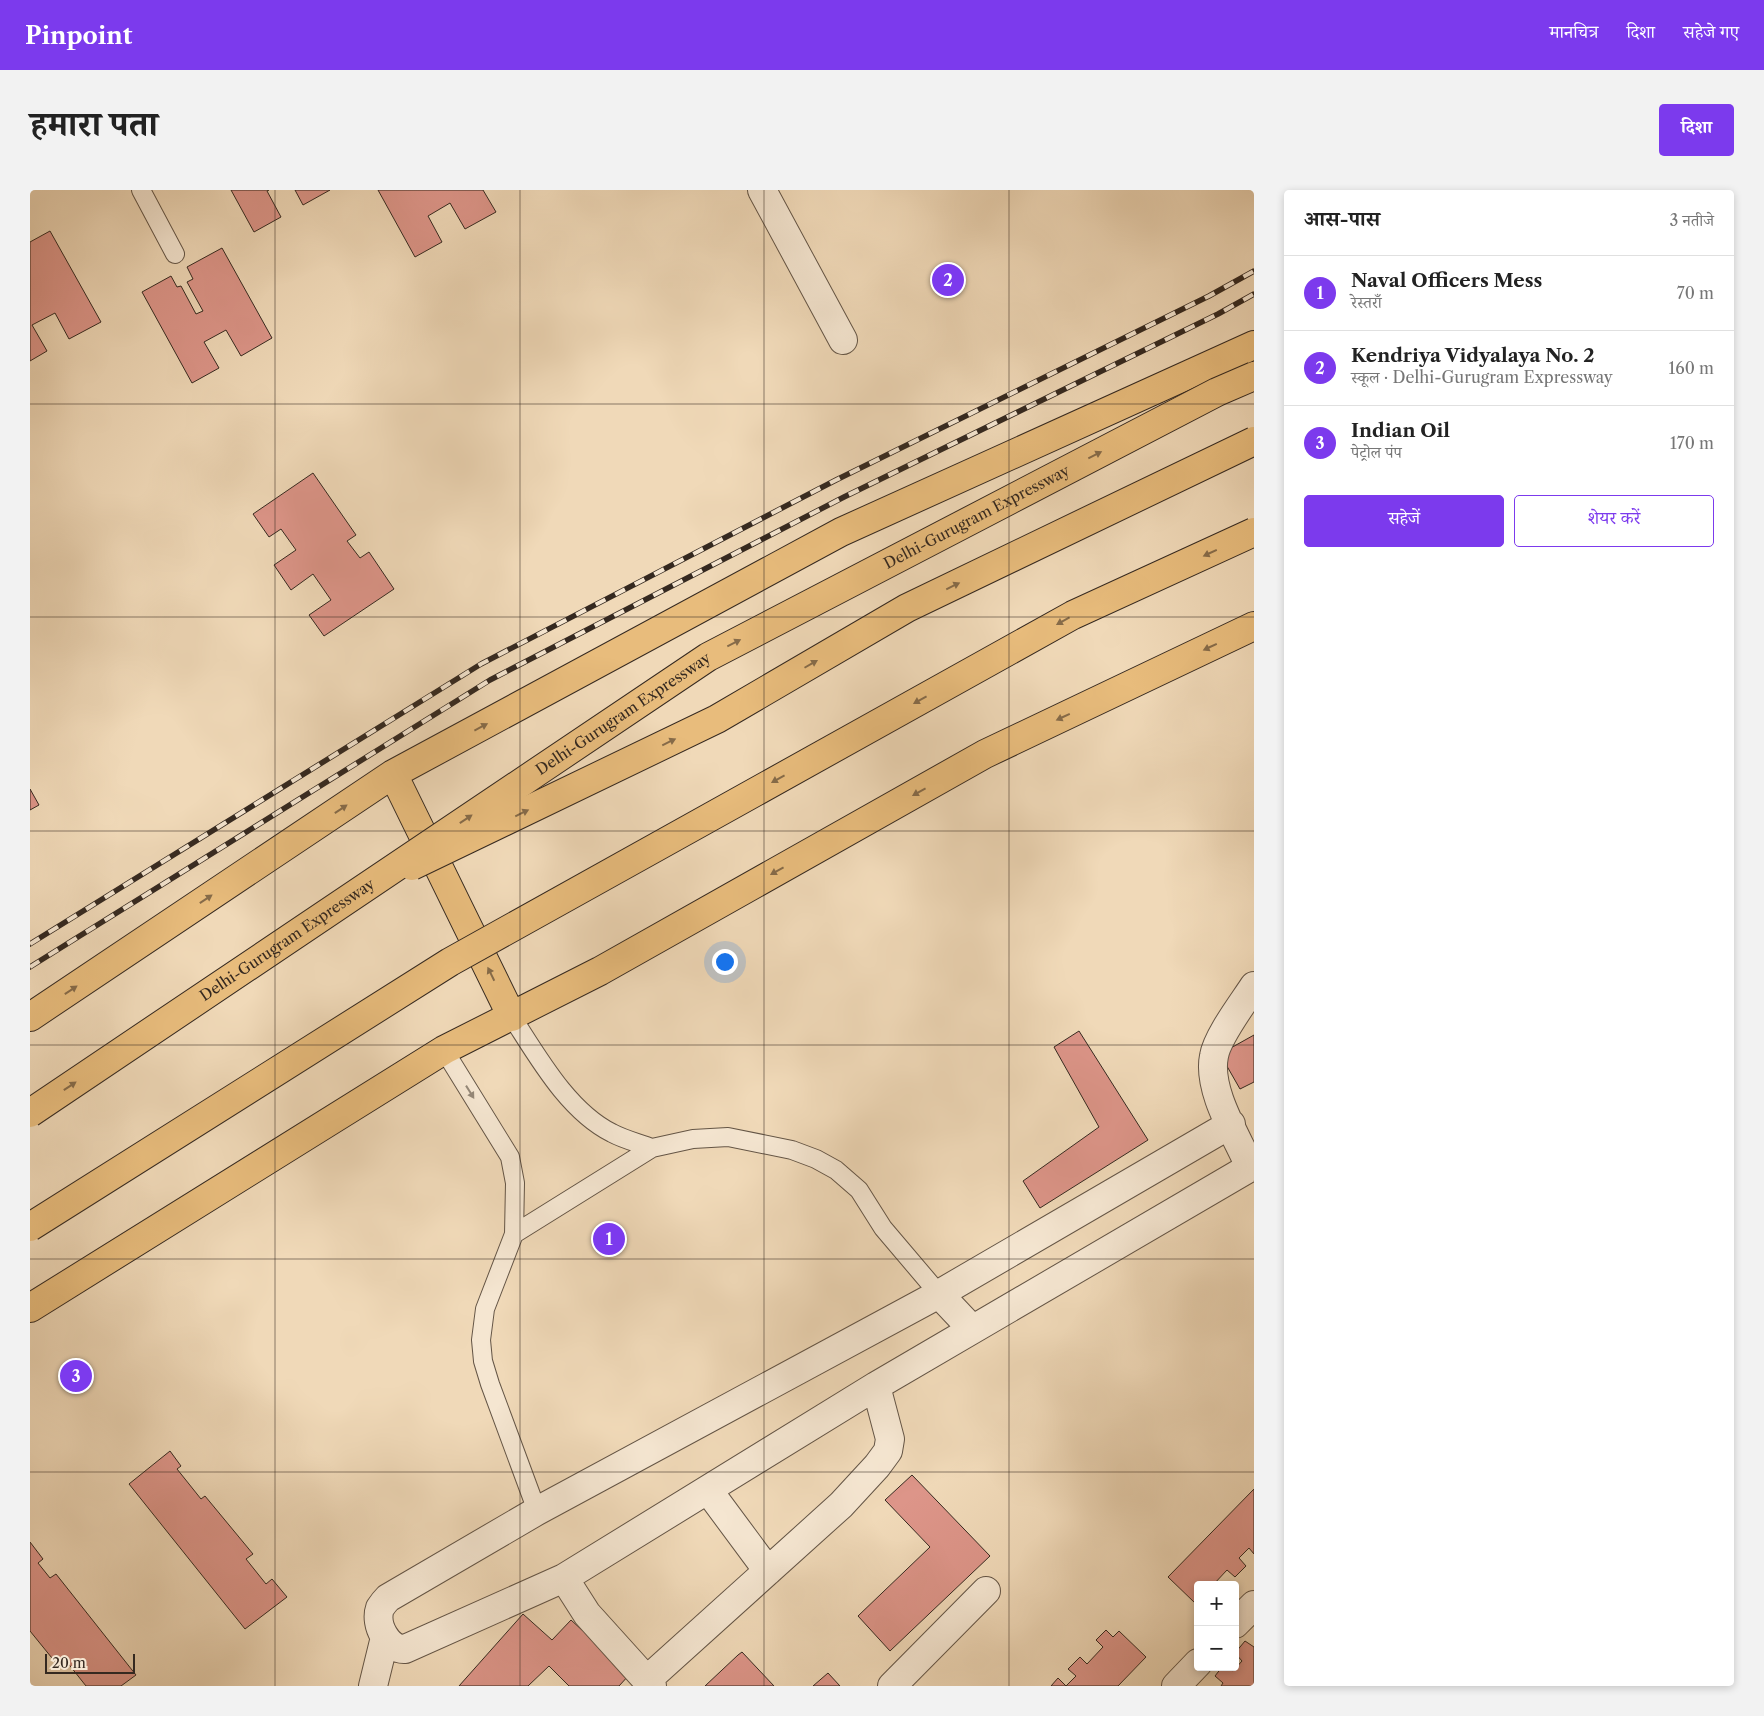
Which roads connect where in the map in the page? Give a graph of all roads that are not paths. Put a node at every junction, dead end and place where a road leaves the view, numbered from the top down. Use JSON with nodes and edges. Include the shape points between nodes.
{"nodes":[{"id":1,"x":141,"y":190,"type":"edge"},
{"id":2,"x":762,"y":190,"type":"edge"},
{"id":3,"x":175,"y":254,"type":"dead end"},
{"id":4,"x":844,"y":340,"type":"dead end"},
{"id":5,"x":1254,"y":345,"type":"edge"},
{"id":6,"x":1254,"y":376,"type":"edge"},
{"id":7,"x":1254,"y":441,"type":"edge"},
{"id":8,"x":1254,"y":532,"type":"edge"},
{"id":9,"x":1254,"y":626,"type":"edge"},
{"id":10,"x":393,"y":774,"type":"junction"},
{"id":11,"x":352,"y":895,"type":"junction"},
{"id":12,"x":1254,"y":986,"type":"edge"},
{"id":13,"x":30,"y":1017,"type":"edge"},
{"id":14,"x":512,"y":1017,"type":"junction"},
{"id":15,"x":444,"y":1050,"type":"junction"},
{"id":16,"x":30,"y":1113,"type":"edge"},
{"id":17,"x":1231,"y":1124,"type":"junction"},
{"id":18,"x":652,"y":1148,"type":"junction"},
{"id":19,"x":1252,"y":1166,"type":"edge"},
{"id":20,"x":30,"y":1228,"type":"edge"},
{"id":21,"x":514,"y":1234,"type":"junction"},
{"id":22,"x":939,"y":1294,"type":"junction"},
{"id":23,"x":30,"y":1308,"type":"edge"},
{"id":24,"x":972,"y":1329,"type":"junction"},
{"id":25,"x":876,"y":1386,"type":"junction"},
{"id":26,"x":708,"y":1490,"type":"junction"},
{"id":27,"x":537,"y":1511,"type":"junction"},
{"id":28,"x":768,"y":1571,"type":"junction"},
{"id":29,"x":564,"y":1578,"type":"junction"},
{"id":30,"x":986,"y":1591,"type":"dead end"},
{"id":31,"x":1254,"y":1604,"type":"edge"},
{"id":32,"x":1239,"y":1620,"type":"edge"},
{"id":33,"x":385,"y":1637,"type":"junction"},
{"id":34,"x":1194,"y":1667,"type":"edge"},
{"id":35,"x":649,"y":1683,"type":"edge"},
{"id":36,"x":373,"y":1686,"type":"edge"},
{"id":37,"x":892,"y":1686,"type":"edge"},
{"id":38,"x":1176,"y":1686,"type":"edge"}],
"edges":[{"from":1,"to":3,"type":"lane"},
{"from":2,"to":4,"type":"street"},
{"from":10,"to":5,"type":"main road","one_way":true,"via":[[841,532]]},
{"from":11,"to":6,"type":"main road","name":"Delhi-Gurugram Expressway","one_way":true,"bridge":true,"via":[[708,657],[1217,392]]},
{"from":11,"to":7,"type":"main road","one_way":true,"bridge":true,"via":[[717,719],[907,608]]},
{"from":8,"to":20,"type":"main road","one_way":true,"bridge":true,"via":[[1073,616],[450,962]]},
{"from":9,"to":14,"type":"main road","one_way":true,"via":[[985,754],[600,972]]},
{"from":13,"to":10,"type":"main road","one_way":true},
{"from":14,"to":10,"type":"main road","one_way":true},
{"from":16,"to":11,"type":"main road","name":"Delhi-Gurugram Expressway","one_way":true,"bridge":true},
{"from":12,"to":17,"type":"street","via":[[1214,1054],[1212,1075]]},
{"from":14,"to":15,"type":"main road"},
{"from":14,"to":18,"type":"lane","via":[[551,1077],[590,1119],[612,1133]]},
{"from":15,"to":21,"type":"lane","one_way":true,"via":[[510,1157],[515,1183]]},
{"from":15,"to":23,"type":"main road"},
{"from":17,"to":19,"type":"street"},
{"from":17,"to":22,"type":"street"},
{"from":18,"to":21,"type":"lane"},
{"from":18,"to":22,"type":"lane","via":[[692,1139],[728,1137],[792,1150],[816,1159],[836,1170],[859,1190],[883,1228]]},
{"from":19,"to":24,"type":"street"},
{"from":21,"to":27,"type":"lane","via":[[485,1309],[481,1340],[490,1384]]},
{"from":22,"to":24,"type":"street"},
{"from":22,"to":27,"type":"street"},
{"from":24,"to":25,"type":"street"},
{"from":25,"to":26,"type":"street"},
{"from":25,"to":28,"type":"street","via":[[890,1439],[884,1457],[841,1505]]},
{"from":26,"to":28,"type":"street"},
{"from":26,"to":29,"type":"street"},
{"from":27,"to":33,"type":"street","via":[[388,1598],[380,1608]]},
{"from":28,"to":35,"type":"street"},
{"from":29,"to":33,"type":"street","via":[[405,1649],[397,1650]]},
{"from":29,"to":35,"type":"street","via":[[587,1614]]},
{"from":30,"to":37,"type":"street"},
{"from":31,"to":32,"type":"street"},
{"from":33,"to":36,"type":"street"},
{"from":34,"to":38,"type":"street"}]}
